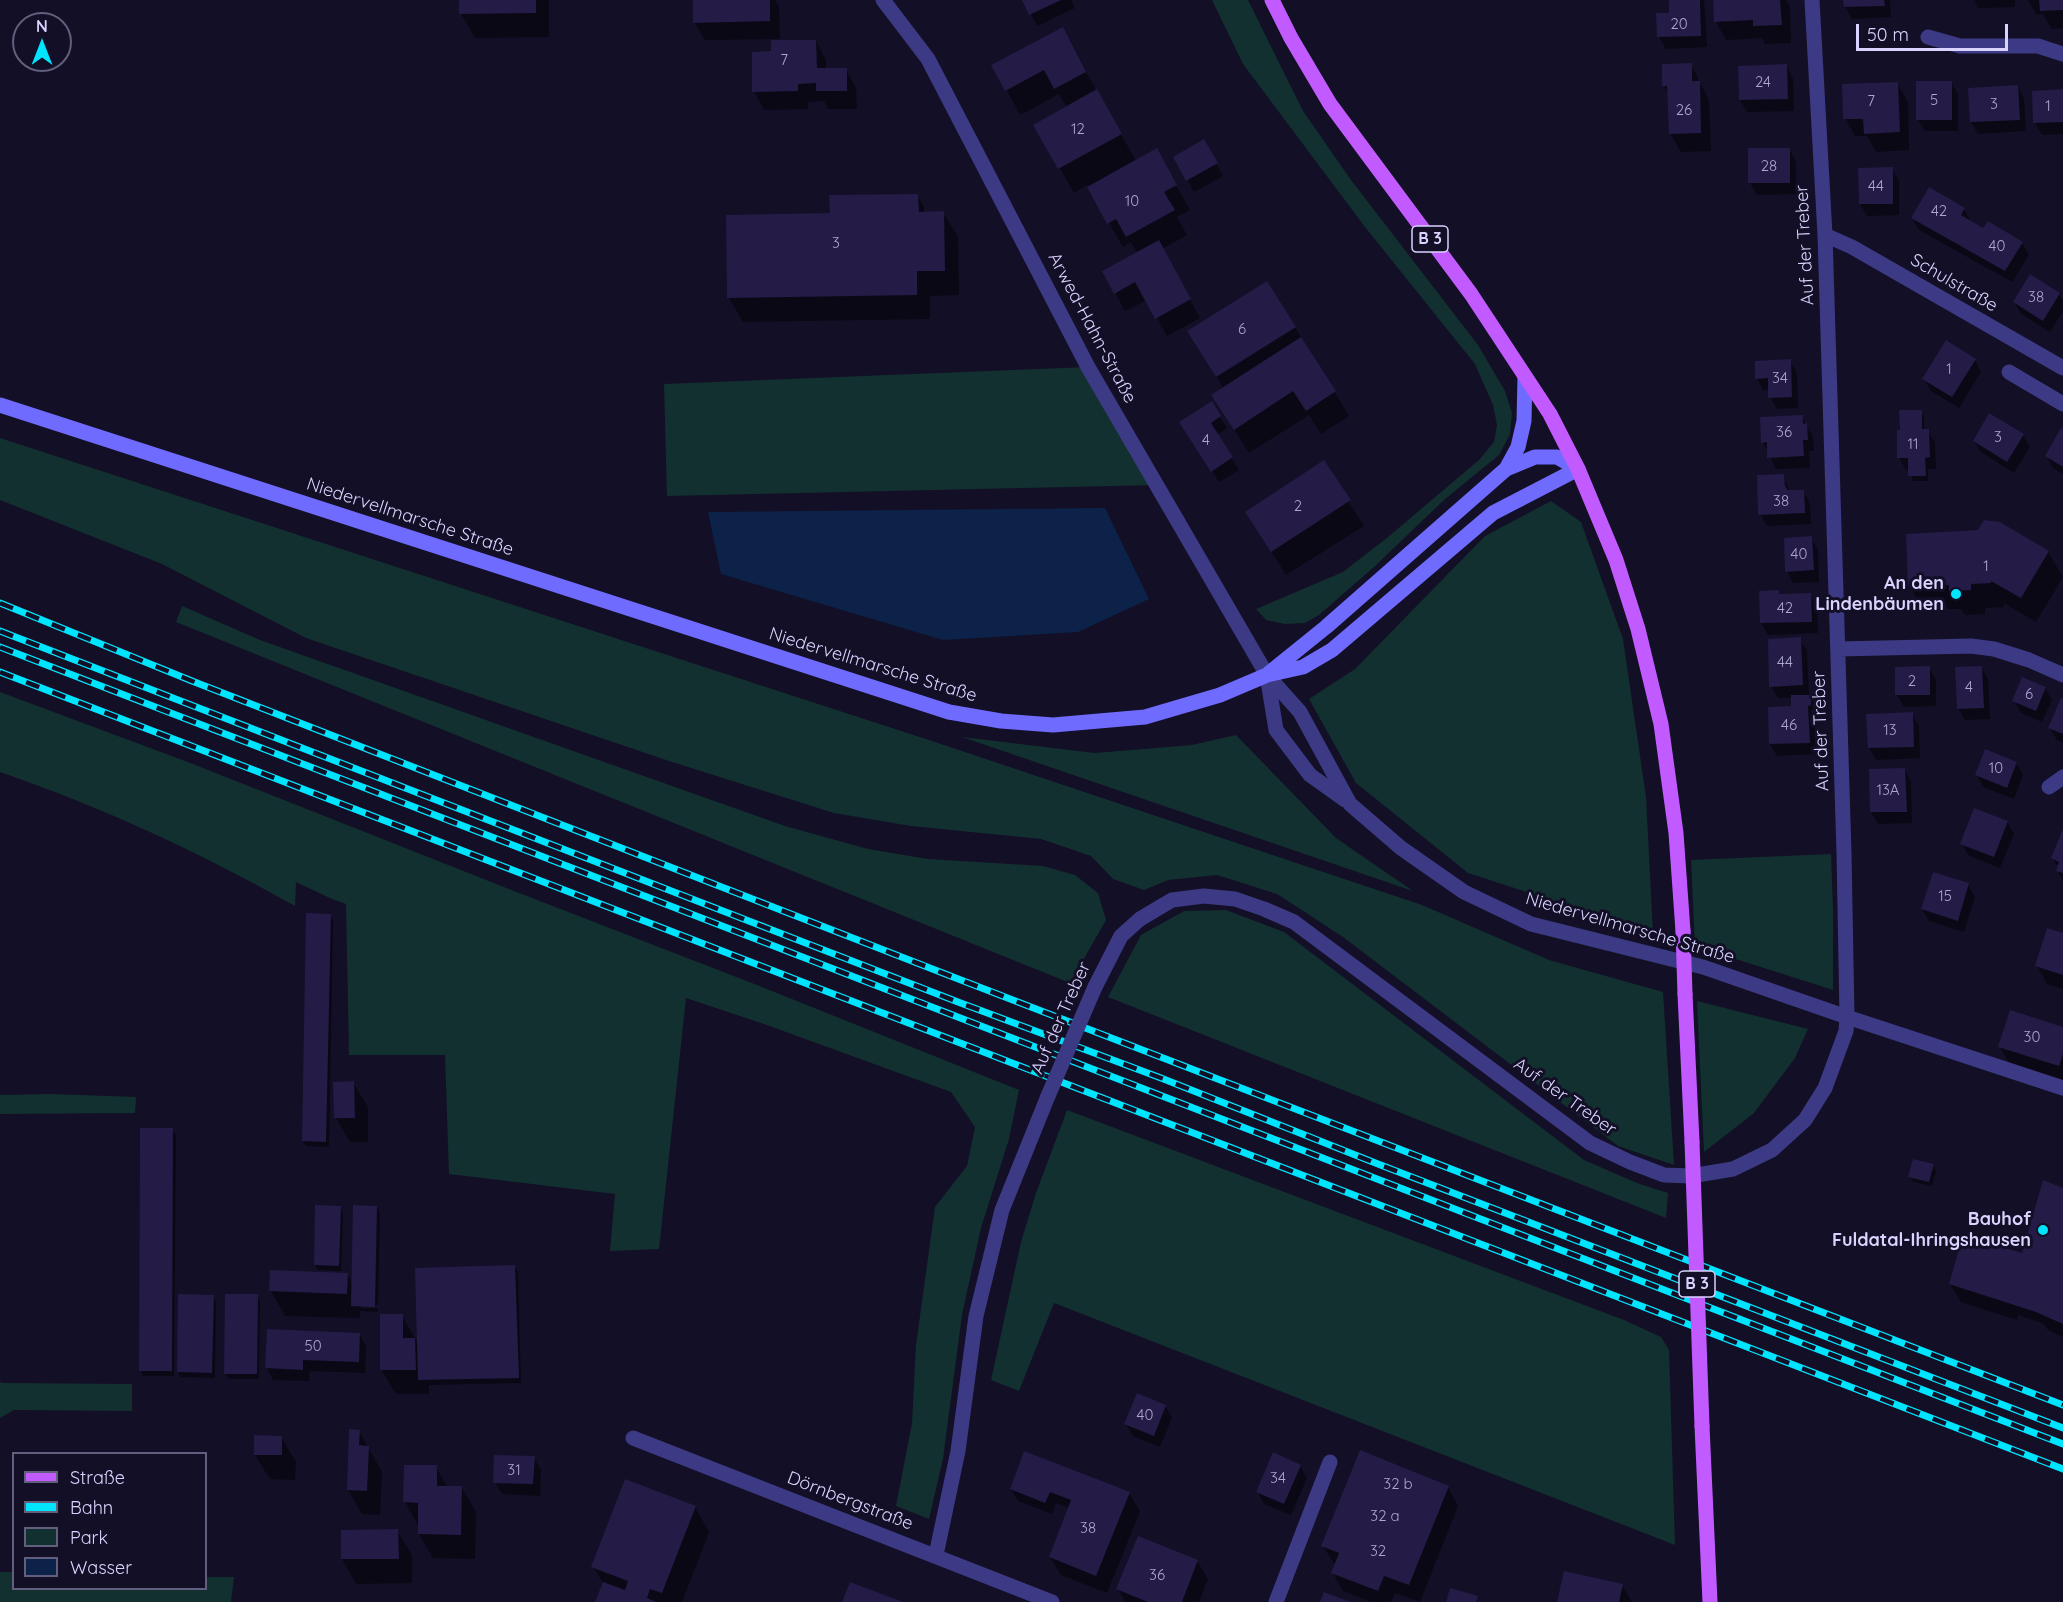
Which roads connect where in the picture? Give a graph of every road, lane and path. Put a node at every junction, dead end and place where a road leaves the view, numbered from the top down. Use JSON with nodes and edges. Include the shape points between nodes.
{"nodes":[{"id":1,"x":1272,"y":0,"type":"edge"},
{"id":2,"x":1812,"y":0,"type":"edge"},
{"id":3,"x":885,"y":1,"type":"edge"},
{"id":4,"x":1928,"y":38,"type":"dead end"},
{"id":5,"x":2063,"y":54,"type":"edge"},
{"id":6,"x":1825,"y":235,"type":"junction"},
{"id":7,"x":2063,"y":368,"type":"edge"},
{"id":8,"x":2009,"y":372,"type":"dead end"},
{"id":9,"x":1525,"y":377,"type":"junction"},
{"id":10,"x":2063,"y":404,"type":"edge"},
{"id":11,"x":0,"y":405,"type":"edge"},
{"id":12,"x":1506,"y":469,"type":"junction"},
{"id":13,"x":1578,"y":469,"type":"junction"},
{"id":14,"x":1838,"y":649,"type":"junction"},
{"id":15,"x":1267,"y":675,"type":"junction"},
{"id":16,"x":2063,"y":675,"type":"edge"},
{"id":17,"x":2063,"y":777,"type":"edge"},
{"id":18,"x":2049,"y":787,"type":"dead end"},
{"id":19,"x":1350,"y":804,"type":"junction"},
{"id":20,"x":1847,"y":1017,"type":"junction"},
{"id":21,"x":2063,"y":1088,"type":"edge"},
{"id":22,"x":633,"y":1438,"type":"dead end"},
{"id":23,"x":1330,"y":1462,"type":"dead end"},
{"id":24,"x":936,"y":1555,"type":"junction"},
{"id":25,"x":1052,"y":1602,"type":"edge"},
{"id":26,"x":1276,"y":1602,"type":"edge"},
{"id":27,"x":1710,"y":1602,"type":"edge"}],
"edges":[{"from":1,"to":9,"type":"main road","number":"B 3","via":[[1330,104],[1471,294]]},
{"from":2,"to":6,"type":"street","name":"Auf der Treber"},
{"from":3,"to":15,"type":"street","name":"Arwed-Hahn-Straße","via":[[928,59],[1088,367]]},
{"from":4,"to":5,"type":"street","via":[[1960,46],[2038,46]]},
{"from":6,"to":7,"type":"street","name":"Schulstraße"},
{"from":6,"to":14,"type":"street","name":"Auf der Treber"},
{"from":8,"to":10,"type":"street"},
{"from":9,"to":12,"type":"main road","via":[[1524,421],[1518,447]]},
{"from":9,"to":13,"type":"main road","number":"B 3","via":[[1550,414]]},
{"from":11,"to":15,"type":"main road","name":"Niedervellmarsche Straße","via":[[949,712],[1053,725],[1145,717],[1220,695]]},
{"from":12,"to":13,"type":"main road","via":[[1535,457],[1557,457]]},
{"from":12,"to":15,"type":"main road"},
{"from":13,"to":15,"type":"main road","via":[[1493,513],[1332,650],[1303,667]]},
{"from":13,"to":27,"type":"main road","number":"B 3","bridge":true,"via":[[1616,560],[1638,629],[1661,724],[1676,833]]},
{"from":14,"to":16,"type":"street","via":[[1971,646],[2029,660]]},
{"from":14,"to":20,"type":"street","name":"Auf der Treber"},
{"from":15,"to":19,"type":"street","name":"Niedervellmarsche Straße","via":[[1300,712]]},
{"from":15,"to":19,"type":"street","via":[[1276,730],[1310,775]]},
{"from":17,"to":18,"type":"street"},
{"from":19,"to":20,"type":"street","name":"Niedervellmarsche Straße","via":[[1401,848],[1464,892],[1531,924],[1703,967]]},
{"from":20,"to":21,"type":"street","name":"Niedervellmarsche Straße"},
{"from":20,"to":24,"type":"street","name":"Auf der Treber","bridge":true,"via":[[1846,1031],[1824,1088],[1805,1120],[1772,1150],[1733,1169],[1665,1175],[1590,1143],[1294,922],[1235,900],[1204,896],[1172,900],[1121,936],[1095,987],[1002,1210],[976,1316],[958,1451]]},
{"from":22,"to":24,"type":"street","name":"Dörnbergstraße"},
{"from":23,"to":26,"type":"street"},
{"from":24,"to":25,"type":"street","name":"Dörnbergstraße"}]}
